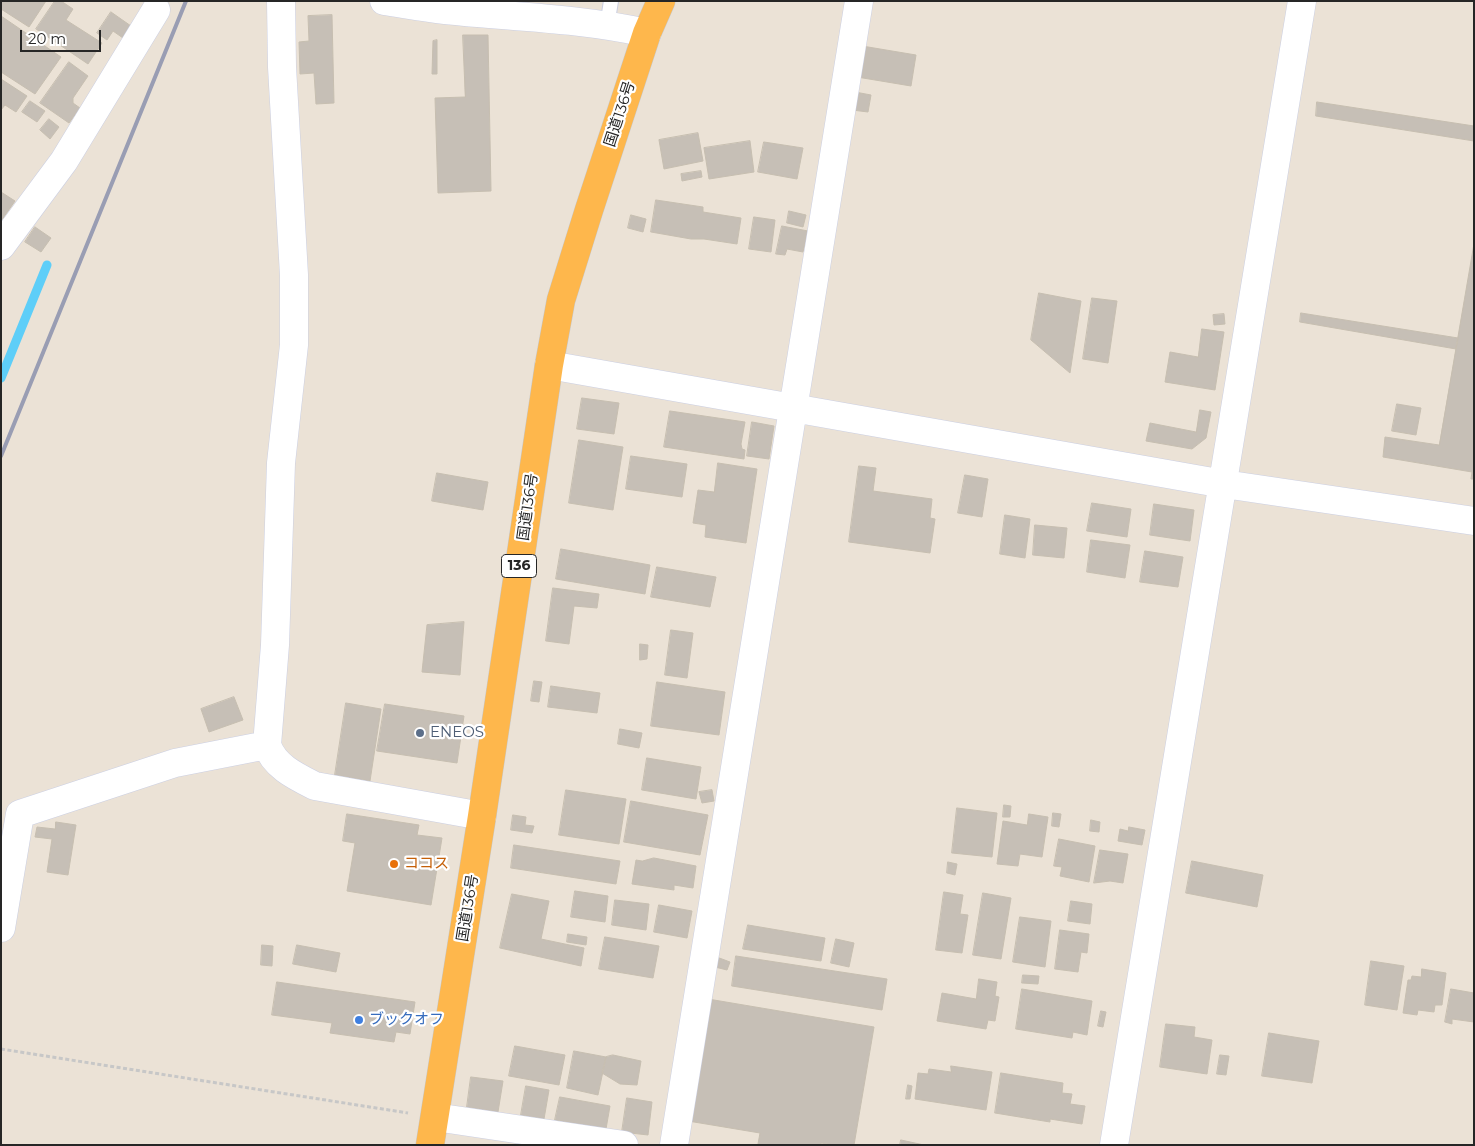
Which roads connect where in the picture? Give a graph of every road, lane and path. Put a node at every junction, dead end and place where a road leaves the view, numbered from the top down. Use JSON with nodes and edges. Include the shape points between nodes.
{"nodes":[{"id":1,"x":281,"y":1,"type":"edge"},
{"id":2,"x":384,"y":1,"type":"edge"},
{"id":3,"x":661,"y":1,"type":"edge"},
{"id":4,"x":859,"y":1,"type":"edge"},
{"id":5,"x":1302,"y":1,"type":"edge"},
{"id":6,"x":152,"y":4,"type":"edge"},
{"id":7,"x":609,"y":14,"type":"edge"},
{"id":8,"x":647,"y":33,"type":"junction"},
{"id":9,"x":1,"y":246,"type":"edge"},
{"id":10,"x":549,"y":364,"type":"junction"},
{"id":11,"x":792,"y":408,"type":"junction"},
{"id":12,"x":1224,"y":484,"type":"junction"},
{"id":13,"x":1474,"y":521,"type":"edge"},
{"id":14,"x":267,"y":745,"type":"junction"},
{"id":15,"x":482,"y":816,"type":"junction"},
{"id":16,"x":1,"y":928,"type":"edge"},
{"id":17,"x":1,"y":1049,"type":"edge"},
{"id":18,"x":435,"y":1117,"type":"junction"},
{"id":19,"x":430,"y":1145,"type":"edge"},
{"id":20,"x":624,"y":1145,"type":"edge"},
{"id":21,"x":674,"y":1145,"type":"edge"},
{"id":22,"x":1114,"y":1145,"type":"edge"}],
"edges":[{"from":1,"to":14,"type":"street","via":[[294,275],[294,344],[281,463],[275,645]]},
{"from":2,"to":7,"type":"street","via":[[443,10],[564,19]]},
{"from":3,"to":8,"type":"highway","name":"国道136号","number":"136"},
{"from":4,"to":11,"type":"street"},
{"from":5,"to":12,"type":"street"},
{"from":6,"to":9,"type":"street","via":[[64,162]]},
{"from":7,"to":8,"type":"street","via":[[622,27]]},
{"from":8,"to":10,"type":"highway","name":"国道136号","number":"136","via":[[561,300]]},
{"from":10,"to":11,"type":"street"},
{"from":10,"to":15,"type":"highway","name":"国道136号","number":"136"},
{"from":11,"to":12,"type":"street"},
{"from":11,"to":21,"type":"street"},
{"from":12,"to":13,"type":"street"},
{"from":12,"to":22,"type":"street"},
{"from":14,"to":15,"type":"street","via":[[271,756],[280,765],[315,786]]},
{"from":14,"to":16,"type":"street","via":[[175,763],[20,814]]},
{"from":15,"to":18,"type":"highway","name":"国道136号","number":"136"},
{"from":17,"to":18,"type":"path"},
{"from":18,"to":19,"type":"highway","name":"国道136号","number":"136"},
{"from":18,"to":20,"type":"street"}]}
